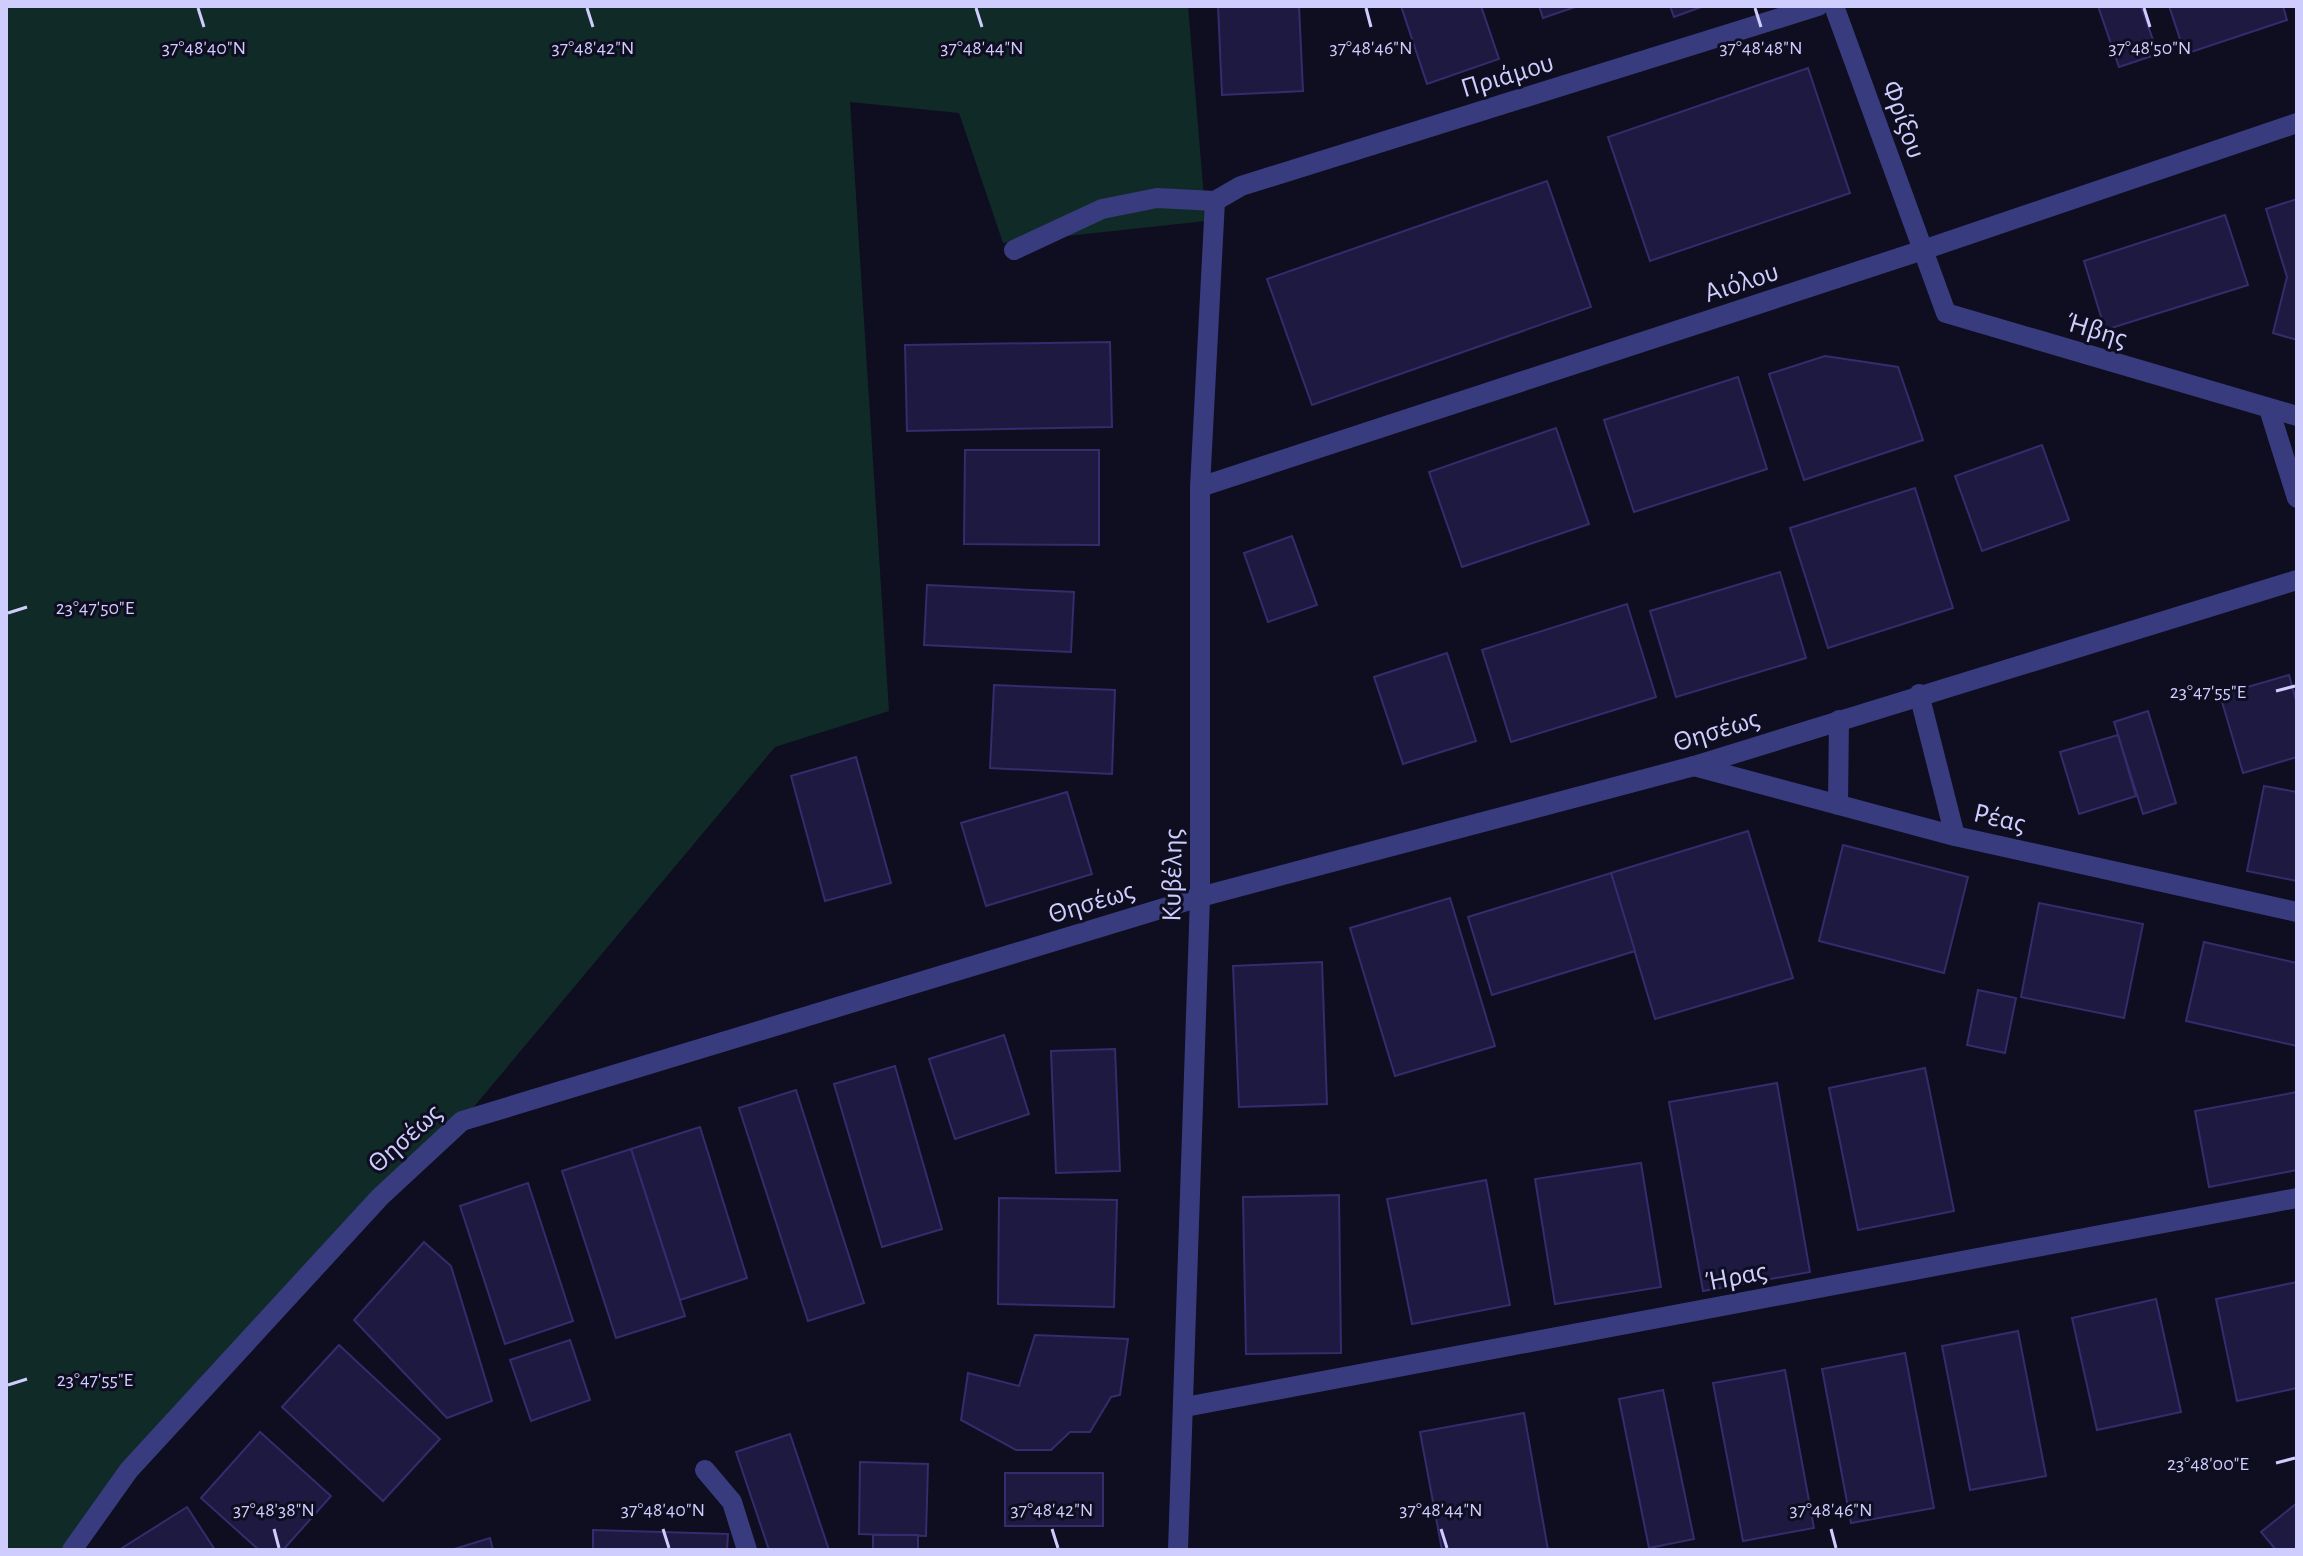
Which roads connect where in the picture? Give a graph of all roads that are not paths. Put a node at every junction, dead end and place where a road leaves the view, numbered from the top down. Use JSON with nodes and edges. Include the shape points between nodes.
{"nodes":[{"id":1,"x":1818,"y":6,"type":"edge"},
{"id":2,"x":1834,"y":6,"type":"edge"},
{"id":3,"x":2297,"y":123,"type":"edge"},
{"id":4,"x":1215,"y":201,"type":"junction"},
{"id":5,"x":1014,"y":250,"type":"dead end"},
{"id":6,"x":1923,"y":250,"type":"junction"},
{"id":7,"x":2269,"y":409,"type":"junction"},
{"id":8,"x":2297,"y":416,"type":"edge"},
{"id":9,"x":1200,"y":487,"type":"junction"},
{"id":10,"x":2297,"y":498,"type":"edge"},
{"id":11,"x":2297,"y":580,"type":"edge"},
{"id":12,"x":1919,"y":694,"type":"junction"},
{"id":13,"x":1839,"y":720,"type":"junction"},
{"id":14,"x":1694,"y":766,"type":"junction"},
{"id":15,"x":1838,"y":805,"type":"junction"},
{"id":16,"x":1955,"y":836,"type":"junction"},
{"id":17,"x":1200,"y":897,"type":"junction"},
{"id":18,"x":2297,"y":912,"type":"edge"},
{"id":19,"x":2297,"y":1198,"type":"edge"},
{"id":20,"x":1185,"y":1407,"type":"junction"},
{"id":21,"x":705,"y":1470,"type":"dead end"},
{"id":22,"x":72,"y":1550,"type":"edge"},
{"id":23,"x":747,"y":1550,"type":"edge"},
{"id":24,"x":1178,"y":1550,"type":"edge"}],
"edges":[{"from":1,"to":4,"type":"street","name":"Πριάμου","via":[[1241,186]]},
{"from":2,"to":6,"type":"street","name":"Φρίξου"},
{"from":3,"to":6,"type":"street","name":"Αιόλου"},
{"from":4,"to":5,"type":"street","via":[[1157,198],[1102,209]]},
{"from":4,"to":9,"type":"street","name":"Κυβέλης"},
{"from":6,"to":7,"type":"street","name":"Ήβης","via":[[1946,313]]},
{"from":6,"to":9,"type":"street","name":"Αιόλου"},
{"from":7,"to":8,"type":"street","name":"Ήβης"},
{"from":7,"to":10,"type":"street"},
{"from":9,"to":17,"type":"street","name":"Κυβέλης"},
{"from":11,"to":12,"type":"street","name":"Θησέως"},
{"from":12,"to":13,"type":"street","name":"Θησέως"},
{"from":12,"to":16,"type":"street"},
{"from":13,"to":14,"type":"street","name":"Θησέως"},
{"from":13,"to":15,"type":"street"},
{"from":14,"to":15,"type":"street","name":"Ρέας"},
{"from":14,"to":17,"type":"street","name":"Θησέως"},
{"from":15,"to":16,"type":"street","name":"Ρέας"},
{"from":16,"to":18,"type":"street","name":"Ρέας"},
{"from":17,"to":20,"type":"street","name":"Κυβέλης"},
{"from":17,"to":22,"type":"street","name":"Θησέως","via":[[462,1121],[380,1197],[129,1470]]},
{"from":19,"to":20,"type":"street","name":"Ήρας"},
{"from":20,"to":24,"type":"street","name":"Κυβέλης"},
{"from":21,"to":23,"type":"street","via":[[732,1502]]}]}
